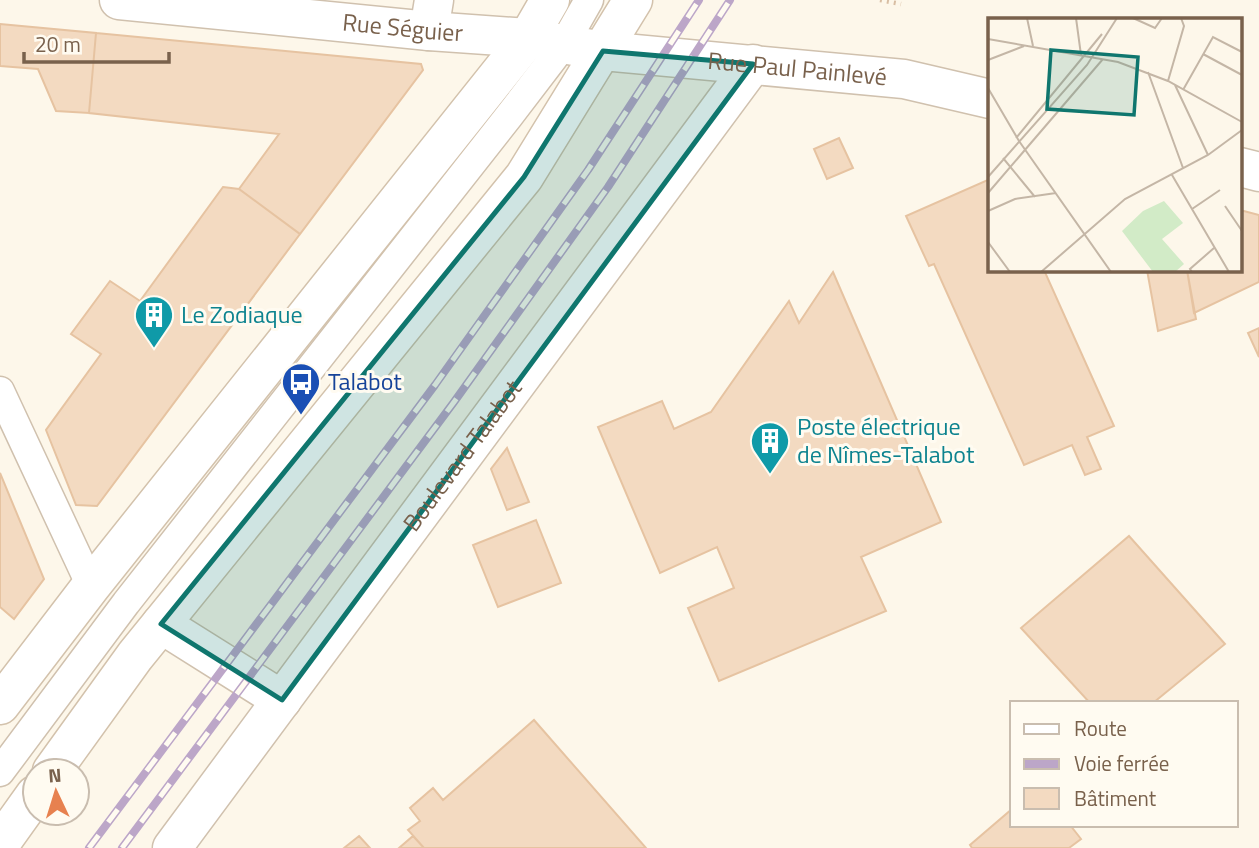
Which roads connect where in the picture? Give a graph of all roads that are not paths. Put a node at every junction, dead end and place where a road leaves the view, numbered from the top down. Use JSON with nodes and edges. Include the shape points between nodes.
{"nodes":[{"id":1,"x":119,"y":0,"type":"edge"},
{"id":2,"x":550,"y":0,"type":"edge"},
{"id":3,"x":589,"y":0,"type":"edge"},
{"id":4,"x":634,"y":0,"type":"edge"},
{"id":5,"x":431,"y":16,"type":"edge"},
{"id":6,"x":546,"y":41,"type":"junction"},
{"id":7,"x":603,"y":51,"type":"junction"},
{"id":8,"x":754,"y":64,"type":"junction"},
{"id":9,"x":988,"y":99,"type":"edge"},
{"id":10,"x":1242,"y":168,"type":"edge"},
{"id":11,"x":1259,"y":172,"type":"edge"},
{"id":12,"x":0,"y":391,"type":"edge"},
{"id":13,"x":91,"y":586,"type":"junction"},
{"id":14,"x":161,"y":624,"type":"junction"},
{"id":15,"x":282,"y":700,"type":"junction"},
{"id":16,"x":0,"y":705,"type":"edge"},
{"id":17,"x":62,"y":757,"type":"edge"},
{"id":18,"x":0,"y":772,"type":"edge"},
{"id":19,"x":21,"y":815,"type":"edge"},
{"id":20,"x":0,"y":844,"type":"edge"},
{"id":21,"x":172,"y":848,"type":"edge"}],
"edges":[{"from":1,"to":5,"type":"street","name":"Rue Séguier"},
{"from":2,"to":6,"type":"street"},
{"from":3,"to":6,"type":"lane"},
{"from":4,"to":7,"type":"street"},
{"from":5,"to":6,"type":"street","name":"Rue Séguier"},
{"from":6,"to":7,"type":"street","name":"Rue Séguier"},
{"from":6,"to":13,"type":"street"},
{"from":6,"to":18,"type":"lane"},
{"from":7,"to":8,"type":"street","name":"Rue Paul Painlevé"},
{"from":7,"to":14,"type":"street","via":[[524,177]]},
{"from":8,"to":9,"type":"street","name":"Rue Paul Painlevé","via":[[904,79]]},
{"from":8,"to":15,"type":"street","name":"Boulevard Talabot"},
{"from":10,"to":11,"type":"street"},
{"from":12,"to":13,"type":"lane"},
{"from":13,"to":16,"type":"street"},
{"from":14,"to":15,"type":"street"},
{"from":14,"to":17,"type":"street"},
{"from":15,"to":21,"type":"street","name":"Boulevard Talabot"},
{"from":19,"to":20,"type":"street"}]}
